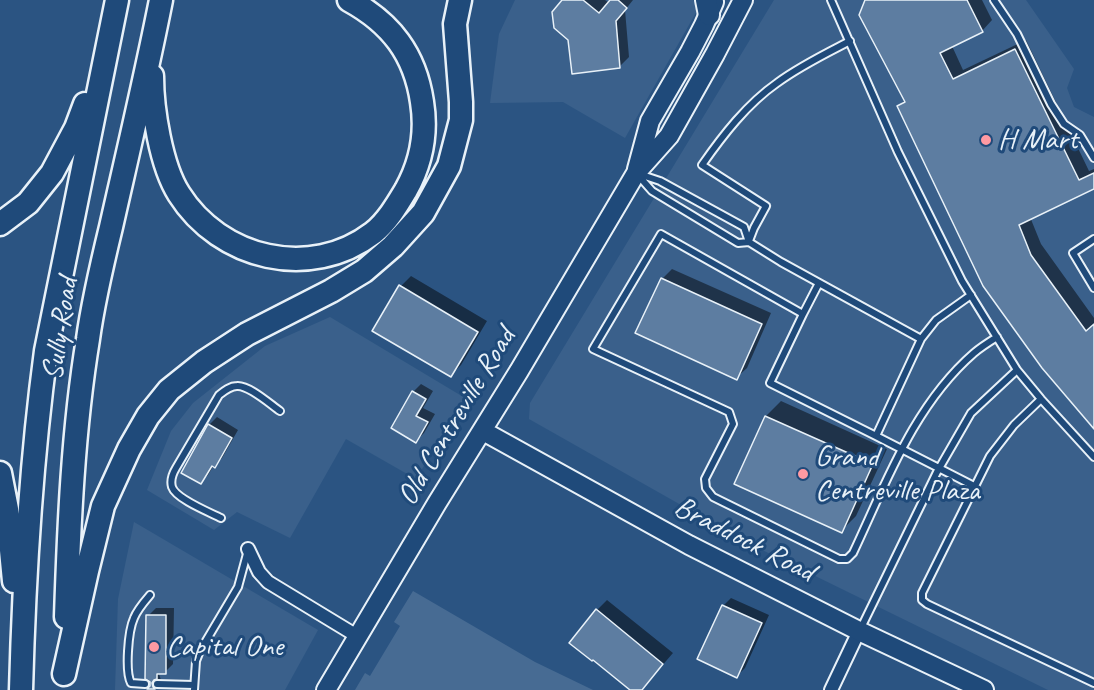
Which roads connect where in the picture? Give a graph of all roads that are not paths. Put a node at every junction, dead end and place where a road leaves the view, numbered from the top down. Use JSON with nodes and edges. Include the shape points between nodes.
{"nodes":[{"id":1,"x":117,"y":0,"type":"edge"},
{"id":2,"x":161,"y":0,"type":"edge"},
{"id":3,"x":349,"y":0,"type":"edge"},
{"id":4,"x":444,"y":0,"type":"edge"},
{"id":5,"x":459,"y":0,"type":"edge"},
{"id":6,"x":743,"y":0,"type":"edge"},
{"id":7,"x":831,"y":0,"type":"edge"},
{"id":8,"x":994,"y":0,"type":"edge"},
{"id":9,"x":710,"y":5,"type":"edge"},
{"id":10,"x":455,"y":24,"type":"junction"},
{"id":11,"x":109,"y":41,"type":"junction"},
{"id":12,"x":153,"y":41,"type":"junction"},
{"id":13,"x":850,"y":41,"type":"junction"},
{"id":14,"x":1094,"y":158,"type":"edge"},
{"id":15,"x":636,"y":173,"type":"junction"},
{"id":16,"x":0,"y":224,"type":"edge"},
{"id":17,"x":1094,"y":239,"type":"edge"},
{"id":18,"x":749,"y":242,"type":"junction"},
{"id":19,"x":819,"y":283,"type":"junction"},
{"id":20,"x":1094,"y":288,"type":"edge"},
{"id":21,"x":971,"y":295,"type":"junction"},
{"id":22,"x":803,"y":314,"type":"junction"},
{"id":23,"x":997,"y":337,"type":"junction"},
{"id":24,"x":921,"y":339,"type":"junction"},
{"id":25,"x":1017,"y":370,"type":"junction"},
{"id":26,"x":1041,"y":399,"type":"junction"},
{"id":27,"x":280,"y":411,"type":"dead end"},
{"id":28,"x":483,"y":431,"type":"junction"},
{"id":29,"x":876,"y":436,"type":"junction"},
{"id":30,"x":902,"y":449,"type":"junction"},
{"id":31,"x":1094,"y":457,"type":"edge"},
{"id":32,"x":939,"y":468,"type":"junction"},
{"id":33,"x":0,"y":473,"type":"edge"},
{"id":34,"x":974,"y":486,"type":"junction"},
{"id":35,"x":221,"y":518,"type":"dead end"},
{"id":36,"x":248,"y":549,"type":"joint"},
{"id":37,"x":150,"y":595,"type":"dead end"},
{"id":38,"x":859,"y":631,"type":"junction"},
{"id":39,"x":357,"y":636,"type":"junction"},
{"id":40,"x":22,"y":665,"type":"junction"},
{"id":41,"x":64,"y":682,"type":"edge"},
{"id":42,"x":1094,"y":683,"type":"edge"},
{"id":43,"x":145,"y":684,"type":"dead end"},
{"id":44,"x":157,"y":684,"type":"dead end"},
{"id":45,"x":194,"y":687,"type":"edge"},
{"id":46,"x":21,"y":690,"type":"edge"},
{"id":47,"x":326,"y":690,"type":"edge"},
{"id":48,"x":831,"y":690,"type":"edge"},
{"id":49,"x":984,"y":690,"type":"edge"}],
"edges":[{"from":1,"to":11,"type":"highway","name":"Sully Road"},
{"from":2,"to":12,"type":"highway","name":"Sully Road"},
{"from":3,"to":12,"type":"highway","via":[[381,22],[407,54],[421,91],[424,135],[412,179],[389,216],[373,232],[331,255],[290,260],[246,250],[227,241],[191,212],[177,193],[160,142],[152,81]]},
{"from":4,"to":10,"type":"highway"},
{"from":5,"to":10,"type":"highway"},
{"from":6,"to":15,"type":"street","name":"Old Centreville Road","via":[[669,136]]},
{"from":7,"to":13,"type":"lane"},
{"from":8,"to":14,"type":"lane","via":[[1017,34],[1051,104],[1064,124],[1080,135]]},
{"from":9,"to":15,"type":"street","name":"Old Centreville Road","via":[[690,52],[650,121]]},
{"from":10,"to":41,"type":"highway","via":[[461,120],[449,166],[423,213],[364,272],[247,334],[204,362],[169,390],[148,416],[103,506]]},
{"from":11,"to":16,"type":"highway","via":[[76,128],[52,173],[28,203]]},
{"from":11,"to":40,"type":"highway","name":"Sully Road","via":[[44,361],[29,507]]},
{"from":12,"to":41,"type":"highway","name":"Sully Road","via":[[98,284],[80,394],[69,530]]},
{"from":13,"to":18,"type":"lane","via":[[775,84],[724,134],[702,165],[766,206]]},
{"from":13,"to":21,"type":"lane","via":[[898,152]]},
{"from":15,"to":18,"type":"lane","via":[[661,197],[738,243]]},
{"from":15,"to":18,"type":"lane","via":[[660,181],[744,227]]},
{"from":15,"to":28,"type":"street","name":"Old Centreville Road"},
{"from":17,"to":20,"type":"lane","via":[[1073,253]]},
{"from":18,"to":19,"type":"lane"},
{"from":19,"to":22,"type":"lane"},
{"from":19,"to":24,"type":"lane"},
{"from":21,"to":23,"type":"lane"},
{"from":21,"to":24,"type":"lane","via":[[936,320]]},
{"from":22,"to":29,"type":"lane","via":[[770,383]]},
{"from":22,"to":30,"type":"lane","via":[[661,234],[593,349],[729,412],[733,424],[705,479],[706,488],[713,496],[839,559],[853,554]]},
{"from":23,"to":25,"type":"lane"},
{"from":23,"to":30,"type":"lane","via":[[975,352],[945,383]]},
{"from":24,"to":29,"type":"lane"},
{"from":25,"to":26,"type":"lane"},
{"from":25,"to":32,"type":"lane","via":[[971,413]]},
{"from":26,"to":31,"type":"lane"},
{"from":26,"to":34,"type":"lane","via":[[1008,432]]},
{"from":27,"to":35,"type":"lane","via":[[246,388],[238,386],[225,391],[176,468],[172,482],[175,491]]},
{"from":28,"to":38,"type":"street","name":"Braddock Road","via":[[688,545]]},
{"from":28,"to":39,"type":"street","name":"Old Centreville Road"},
{"from":29,"to":30,"type":"lane"},
{"from":30,"to":32,"type":"lane"},
{"from":32,"to":34,"type":"lane"},
{"from":32,"to":38,"type":"lane"},
{"from":33,"to":40,"type":"highway"},
{"from":34,"to":42,"type":"lane","via":[[922,600]]},
{"from":36,"to":39,"type":"street","via":[[268,582]]},
{"from":36,"to":45,"type":"lane","via":[[238,587],[196,661]]},
{"from":37,"to":43,"type":"lane","via":[[134,617],[129,632],[129,681]]},
{"from":38,"to":48,"type":"street"},
{"from":38,"to":49,"type":"street","name":"Braddock Road"},
{"from":39,"to":47,"type":"street","name":"Old Centreville Road"},
{"from":40,"to":46,"type":"highway"},
{"from":44,"to":45,"type":"lane"}]}
